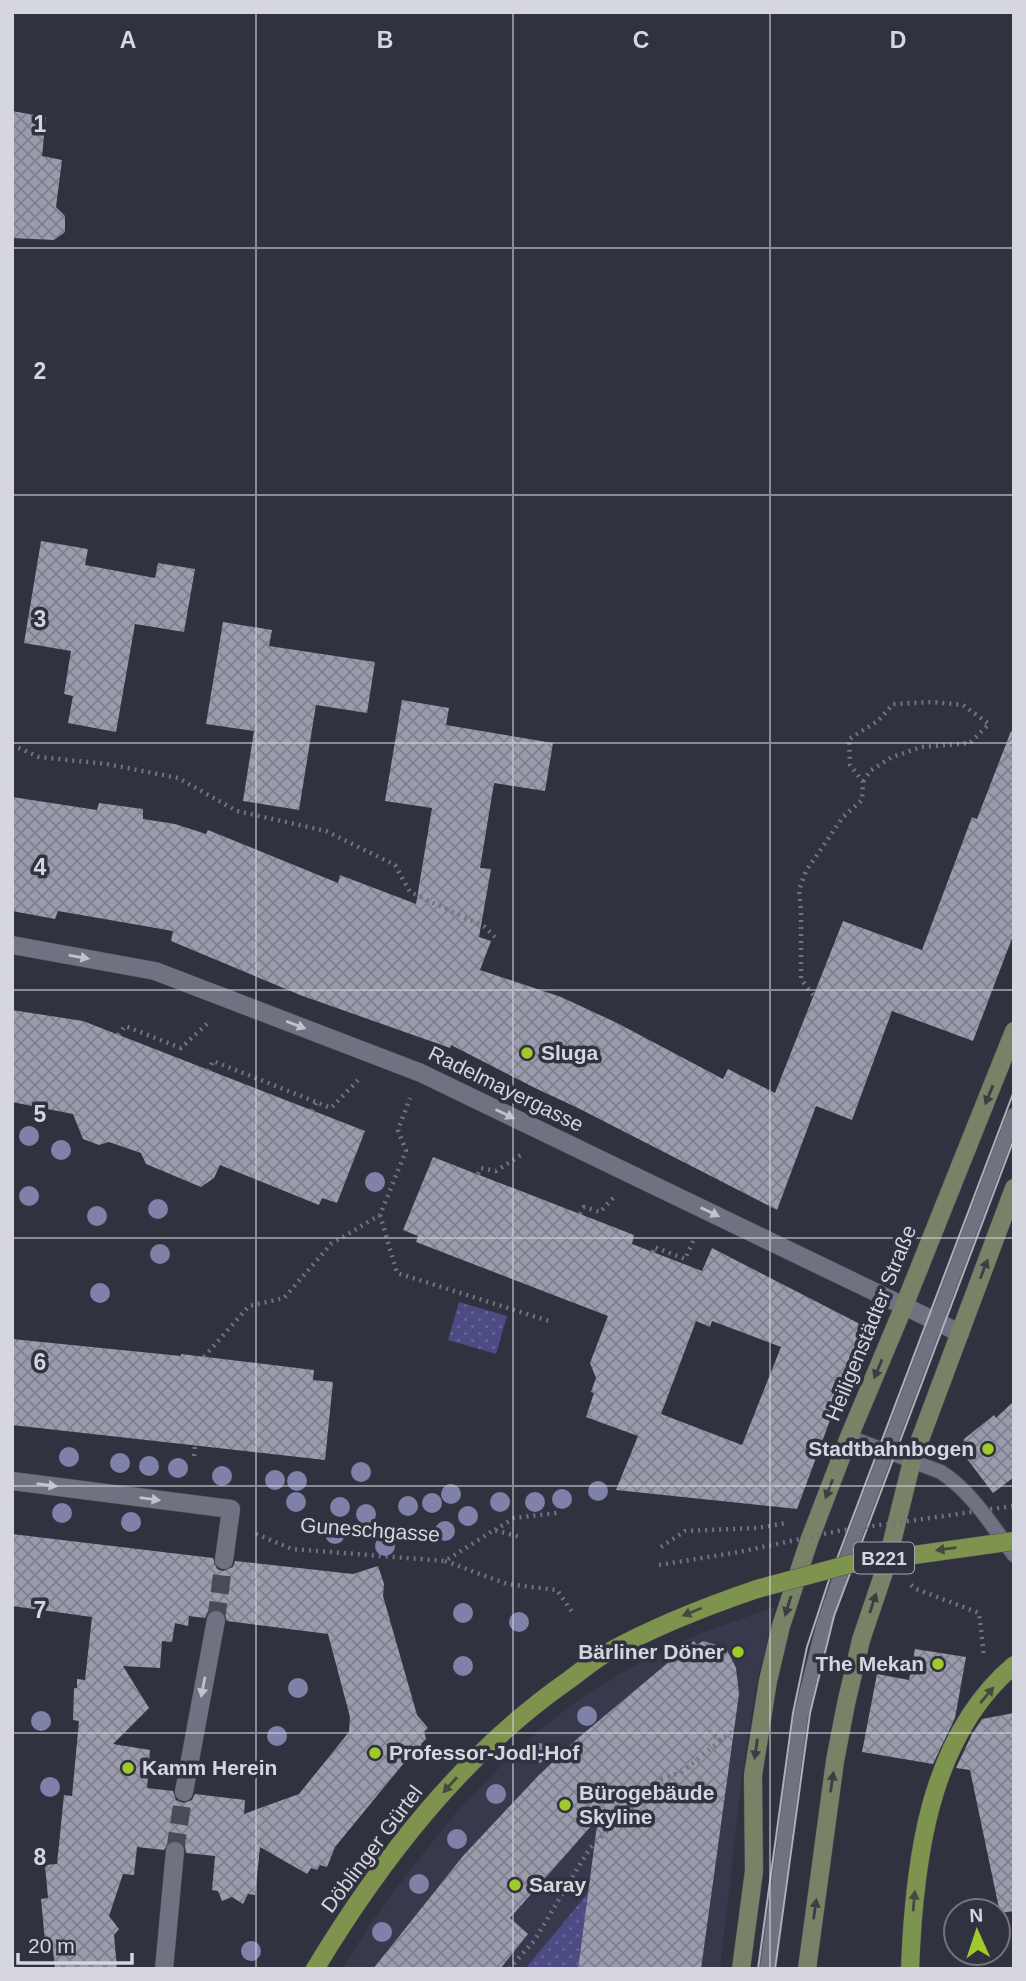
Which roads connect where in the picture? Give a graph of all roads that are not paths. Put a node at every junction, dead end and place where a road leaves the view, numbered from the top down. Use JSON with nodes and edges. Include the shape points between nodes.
{"nodes":[{"id":1,"x":12,"y":945,"type":"edge"},
{"id":2,"x":1014,"y":1031,"type":"edge"},
{"id":3,"x":1014,"y":1115,"type":"edge"},
{"id":4,"x":1014,"y":1188,"type":"edge"},
{"id":5,"x":904,"y":1306,"type":"junction"},
{"id":6,"x":936,"y":1321,"type":"junction"},
{"id":7,"x":960,"y":1332,"type":"junction"},
{"id":8,"x":849,"y":1437,"type":"junction"},
{"id":9,"x":886,"y":1452,"type":"junction"},
{"id":10,"x":912,"y":1461,"type":"junction"},
{"id":11,"x":12,"y":1481,"type":"edge"},
{"id":12,"x":1014,"y":1541,"type":"edge"},
{"id":13,"x":1014,"y":1555,"type":"edge"},
{"id":14,"x":224,"y":1560,"type":"tunnel mouth"},
{"id":15,"x":216,"y":1620,"type":"tunnel mouth"},
{"id":16,"x":1014,"y":1665,"type":"edge"},
{"id":17,"x":184,"y":1792,"type":"tunnel mouth"},
{"id":18,"x":175,"y":1851,"type":"tunnel mouth"},
{"id":19,"x":164,"y":1969,"type":"edge"},
{"id":20,"x":315,"y":1969,"type":"edge"},
{"id":21,"x":741,"y":1969,"type":"edge"},
{"id":22,"x":767,"y":1969,"type":"edge"},
{"id":23,"x":807,"y":1969,"type":"edge"},
{"id":24,"x":910,"y":1969,"type":"edge"}],
"edges":[{"from":1,"to":5,"type":"street","name":"Radelmayergasse","one_way":true,"via":[[155,971],[421,1073]]},
{"from":2,"to":5,"type":"main road","name":"Heiligenstädter Straße","one_way":true},
{"from":3,"to":6,"type":"lane"},
{"from":7,"to":4,"type":"main road","one_way":true},
{"from":5,"to":6,"type":"street","name":"Radelmayergasse"},
{"from":5,"to":8,"type":"main road","name":"Heiligenstädter Straße","one_way":true},
{"from":6,"to":7,"type":"street","name":"Radelmayergasse"},
{"from":6,"to":9,"type":"lane"},
{"from":7,"to":10,"type":"main road"},
{"from":8,"to":9,"type":"lane"},
{"from":8,"to":21,"type":"main road","name":"Heiligenstädter Straße","one_way":true,"via":[[794,1584],[768,1681],[753,1774],[754,1871]]},
{"from":9,"to":10,"type":"lane"},
{"from":9,"to":22,"type":"lane","via":[[824,1623],[801,1715]]},
{"from":10,"to":13,"type":"lane","via":[[955,1480]]},
{"from":23,"to":10,"type":"main road","one_way":true,"via":[[845,1704]]},
{"from":11,"to":14,"type":"street","one_way":true,"via":[[231,1509]]},
{"from":12,"to":20,"type":"main road","name":"Döblinger Gürtel","number":"B221","one_way":true,"bridge":true,"via":[[850,1564],[757,1589],[685,1615],[602,1656],[509,1726],[466,1767],[386,1863]]},
{"from":15,"to":17,"type":"street","one_way":true},
{"from":24,"to":16,"type":"main road","one_way":true,"bridge":true,"via":[[914,1894],[932,1802],[964,1728],[981,1700]]},
{"from":18,"to":19,"type":"street"}]}
